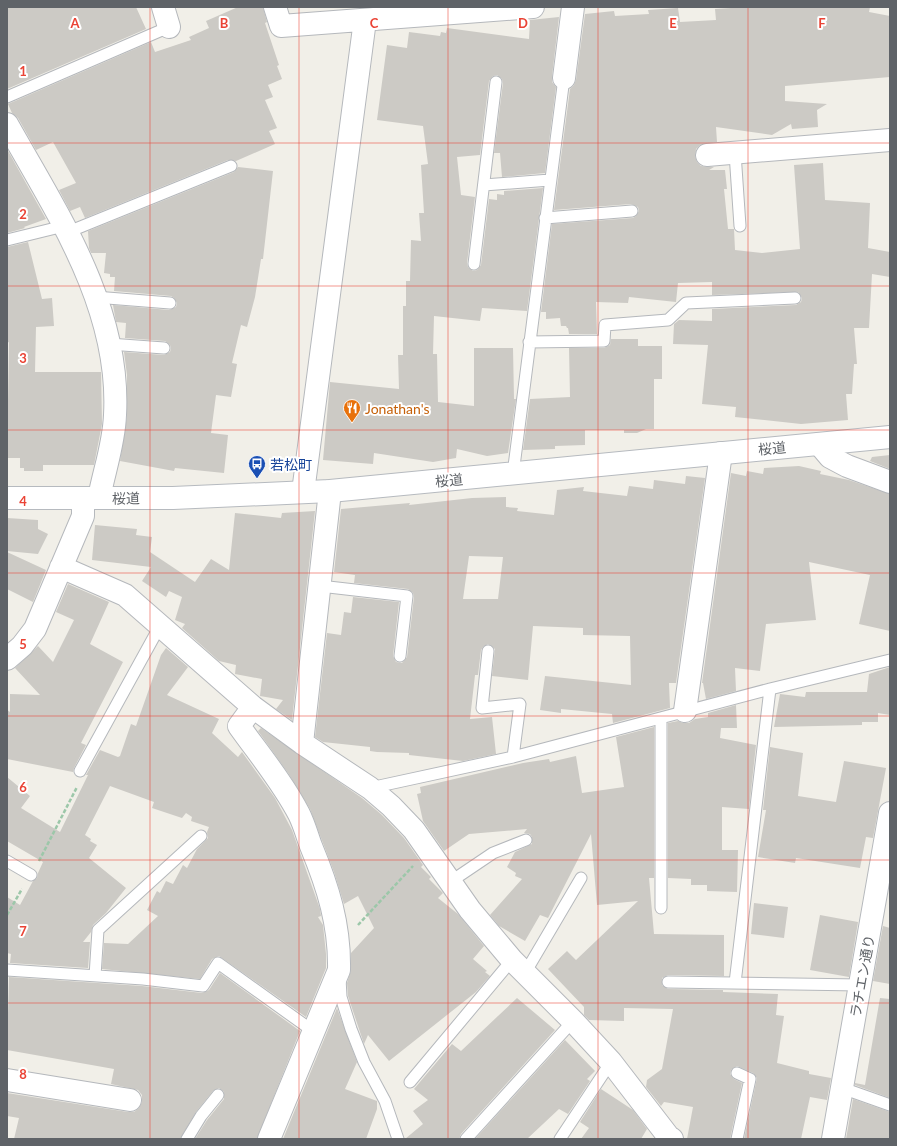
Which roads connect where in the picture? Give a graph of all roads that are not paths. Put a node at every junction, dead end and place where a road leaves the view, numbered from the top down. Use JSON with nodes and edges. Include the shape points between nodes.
{"nodes":[{"id":1,"x":275,"y":7,"type":"edge"},
{"id":2,"x":533,"y":7,"type":"edge"},
{"id":3,"x":574,"y":7,"type":"edge"},
{"id":4,"x":443,"y":10,"type":"edge"},
{"id":5,"x":340,"y":14,"type":"edge"},
{"id":6,"x":166,"y":17,"type":"edge"},
{"id":7,"x":365,"y":20,"type":"junction"},
{"id":8,"x":564,"y":78,"type":"joint"},
{"id":9,"x":496,"y":82,"type":"dead end"},
{"id":10,"x":7,"y":97,"type":"edge"},
{"id":11,"x":7,"y":124,"type":"edge"},
{"id":12,"x":890,"y":140,"type":"edge"},
{"id":13,"x":735,"y":153,"type":"junction"},
{"id":14,"x":707,"y":155,"type":"dead end"},
{"id":15,"x":231,"y":166,"type":"dead end"},
{"id":16,"x":550,"y":180,"type":"junction"},
{"id":17,"x":484,"y":185,"type":"junction"},
{"id":18,"x":632,"y":211,"type":"dead end"},
{"id":19,"x":545,"y":218,"type":"junction"},
{"id":20,"x":740,"y":226,"type":"dead end"},
{"id":21,"x":66,"y":229,"type":"junction"},
{"id":22,"x":7,"y":240,"type":"edge"},
{"id":23,"x":474,"y":264,"type":"dead end"},
{"id":24,"x":95,"y":297,"type":"junction"},
{"id":25,"x":795,"y":298,"type":"dead end"},
{"id":26,"x":170,"y":303,"type":"dead end"},
{"id":27,"x":529,"y":342,"type":"junction"},
{"id":28,"x":109,"y":344,"type":"junction"},
{"id":29,"x":164,"y":348,"type":"dead end"},
{"id":30,"x":890,"y":437,"type":"edge"},
{"id":31,"x":819,"y":444,"type":"junction"},
{"id":32,"x":721,"y":453,"type":"junction"},
{"id":33,"x":513,"y":474,"type":"junction"},
{"id":34,"x":890,"y":482,"type":"edge"},
{"id":35,"x":330,"y":491,"type":"junction"},
{"id":36,"x":303,"y":492,"type":"junction"},
{"id":37,"x":7,"y":498,"type":"edge"},
{"id":38,"x":91,"y":498,"type":"junction"},
{"id":39,"x":61,"y":567,"type":"junction"},
{"id":40,"x":320,"y":586,"type":"junction"},
{"id":41,"x":161,"y":624,"type":"junction"},
{"id":42,"x":488,"y":650,"type":"dead end"},
{"id":43,"x":400,"y":656,"type":"dead end"},
{"id":44,"x":7,"y":659,"type":"edge"},
{"id":45,"x":890,"y":660,"type":"edge"},
{"id":46,"x":770,"y":689,"type":"junction"},
{"id":47,"x":253,"y":707,"type":"junction"},
{"id":48,"x":685,"y":711,"type":"junction"},
{"id":49,"x":661,"y":718,"type":"junction"},
{"id":50,"x":302,"y":743,"type":"junction"},
{"id":51,"x":513,"y":757,"type":"junction"},
{"id":52,"x":80,"y":771,"type":"road end"},
{"id":53,"x":370,"y":788,"type":"junction"},
{"id":54,"x":890,"y":813,"type":"edge"},
{"id":55,"x":201,"y":836,"type":"dead end"},
{"id":56,"x":526,"y":840,"type":"dead end"},
{"id":57,"x":7,"y":861,"type":"edge"},
{"id":58,"x":31,"y":875,"type":"road end"},
{"id":59,"x":581,"y":878,"type":"dead end"},
{"id":60,"x":450,"y":882,"type":"junction"},
{"id":61,"x":661,"y":908,"type":"dead end"},
{"id":62,"x":519,"y":967,"type":"junction"},
{"id":63,"x":7,"y":970,"type":"edge"},
{"id":64,"x":339,"y":970,"type":"junction"},
{"id":65,"x":95,"y":976,"type":"junction"},
{"id":66,"x":668,"y":982,"type":"dead end"},
{"id":67,"x":735,"y":983,"type":"junction"},
{"id":68,"x":860,"y":985,"type":"junction"},
{"id":69,"x":573,"y":1021,"type":"junction"},
{"id":70,"x":313,"y":1031,"type":"junction"},
{"id":71,"x":611,"y":1062,"type":"junction"},
{"id":72,"x":737,"y":1073,"type":"dead end"},
{"id":73,"x":7,"y":1080,"type":"edge"},
{"id":74,"x":410,"y":1082,"type":"dead end"},
{"id":75,"x":842,"y":1088,"type":"junction"},
{"id":76,"x":218,"y":1095,"type":"dead end"},
{"id":77,"x":130,"y":1100,"type":"dead end"},
{"id":78,"x":890,"y":1105,"type":"edge"},
{"id":79,"x":187,"y":1139,"type":"edge"},
{"id":80,"x":269,"y":1139,"type":"edge"},
{"id":81,"x":398,"y":1139,"type":"edge"},
{"id":82,"x":466,"y":1139,"type":"edge"},
{"id":83,"x":560,"y":1139,"type":"edge"},
{"id":84,"x":672,"y":1139,"type":"edge"},
{"id":85,"x":737,"y":1139,"type":"edge"},
{"id":86,"x":833,"y":1139,"type":"edge"}],
"edges":[{"from":1,"to":5,"type":"street","via":[[281,26]]},
{"from":2,"to":4,"type":"street"},
{"from":3,"to":8,"type":"street"},
{"from":4,"to":7,"type":"street"},
{"from":5,"to":7,"type":"street"},
{"from":6,"to":10,"type":"lane"},
{"from":7,"to":36,"type":"street"},
{"from":8,"to":16,"type":"lane"},
{"from":9,"to":17,"type":"lane"},
{"from":11,"to":21,"type":"street"},
{"from":12,"to":13,"type":"street"},
{"from":13,"to":14,"type":"street"},
{"from":13,"to":20,"type":"lane"},
{"from":15,"to":21,"type":"lane"},
{"from":16,"to":17,"type":"lane"},
{"from":16,"to":19,"type":"lane"},
{"from":17,"to":23,"type":"lane"},
{"from":18,"to":19,"type":"lane"},
{"from":19,"to":27,"type":"lane"},
{"from":21,"to":22,"type":"lane"},
{"from":21,"to":24,"type":"street"},
{"from":24,"to":26,"type":"lane"},
{"from":24,"to":28,"type":"street"},
{"from":25,"to":27,"type":"lane","via":[[686,303],[668,320],[605,325],[604,341]]},
{"from":27,"to":33,"type":"lane"},
{"from":28,"to":29,"type":"lane"},
{"from":28,"to":38,"type":"street","via":[[114,372],[115,415],[111,444]]},
{"from":30,"to":31,"type":"street","name":"桜道"},
{"from":31,"to":32,"type":"street","name":"桜道"},
{"from":31,"to":34,"type":"street","via":[[830,456],[847,466]]},
{"from":32,"to":33,"type":"street","name":"桜道"},
{"from":32,"to":48,"type":"street"},
{"from":33,"to":35,"type":"street","name":"桜道"},
{"from":35,"to":36,"type":"street","name":"桜道"},
{"from":35,"to":40,"type":"street"},
{"from":36,"to":38,"type":"street","name":"桜道","via":[[173,498]]},
{"from":37,"to":38,"type":"street","name":"桜道"},
{"from":38,"to":39,"type":"street"},
{"from":39,"to":41,"type":"street","via":[[125,594]]},
{"from":39,"to":44,"type":"street","via":[[35,629],[22,646]]},
{"from":40,"to":43,"type":"lane","via":[[407,596]]},
{"from":40,"to":50,"type":"street"},
{"from":41,"to":47,"type":"street"},
{"from":41,"to":52,"type":"lane"},
{"from":42,"to":51,"type":"lane","via":[[482,708],[520,704]]},
{"from":45,"to":46,"type":"lane"},
{"from":46,"to":48,"type":"lane"},
{"from":46,"to":67,"type":"lane"},
{"from":47,"to":50,"type":"street"},
{"from":47,"to":64,"type":"street","via":[[239,726],[278,780],[299,815],[322,871],[340,945]]},
{"from":48,"to":49,"type":"lane"},
{"from":49,"to":51,"type":"lane"},
{"from":49,"to":61,"type":"lane"},
{"from":50,"to":53,"type":"street"},
{"from":51,"to":53,"type":"lane"},
{"from":53,"to":60,"type":"street","via":[[392,806],[414,830]]},
{"from":54,"to":68,"type":"street","name":"ラチエン通り"},
{"from":55,"to":65,"type":"lane","via":[[98,930]]},
{"from":56,"to":60,"type":"lane","via":[[493,853]]},
{"from":57,"to":58,"type":"lane"},
{"from":59,"to":62,"type":"lane"},
{"from":60,"to":62,"type":"street","via":[[470,910]]},
{"from":62,"to":69,"type":"street"},
{"from":62,"to":74,"type":"lane"},
{"from":63,"to":65,"type":"lane"},
{"from":64,"to":70,"type":"street"},
{"from":64,"to":81,"type":"lane","via":[[342,997],[351,1029],[364,1062],[385,1101]]},
{"from":65,"to":70,"type":"lane","via":[[203,986],[218,963]]},
{"from":66,"to":67,"type":"lane"},
{"from":67,"to":68,"type":"lane"},
{"from":68,"to":75,"type":"street","name":"ラチエン通り"},
{"from":69,"to":71,"type":"street"},
{"from":69,"to":82,"type":"lane"},
{"from":70,"to":80,"type":"street"},
{"from":71,"to":83,"type":"lane"},
{"from":71,"to":84,"type":"street"},
{"from":72,"to":85,"type":"lane","via":[[750,1079]]},
{"from":73,"to":77,"type":"street"},
{"from":75,"to":78,"type":"lane"},
{"from":75,"to":86,"type":"street","name":"ラチエン通り"},
{"from":76,"to":79,"type":"lane"}]}
